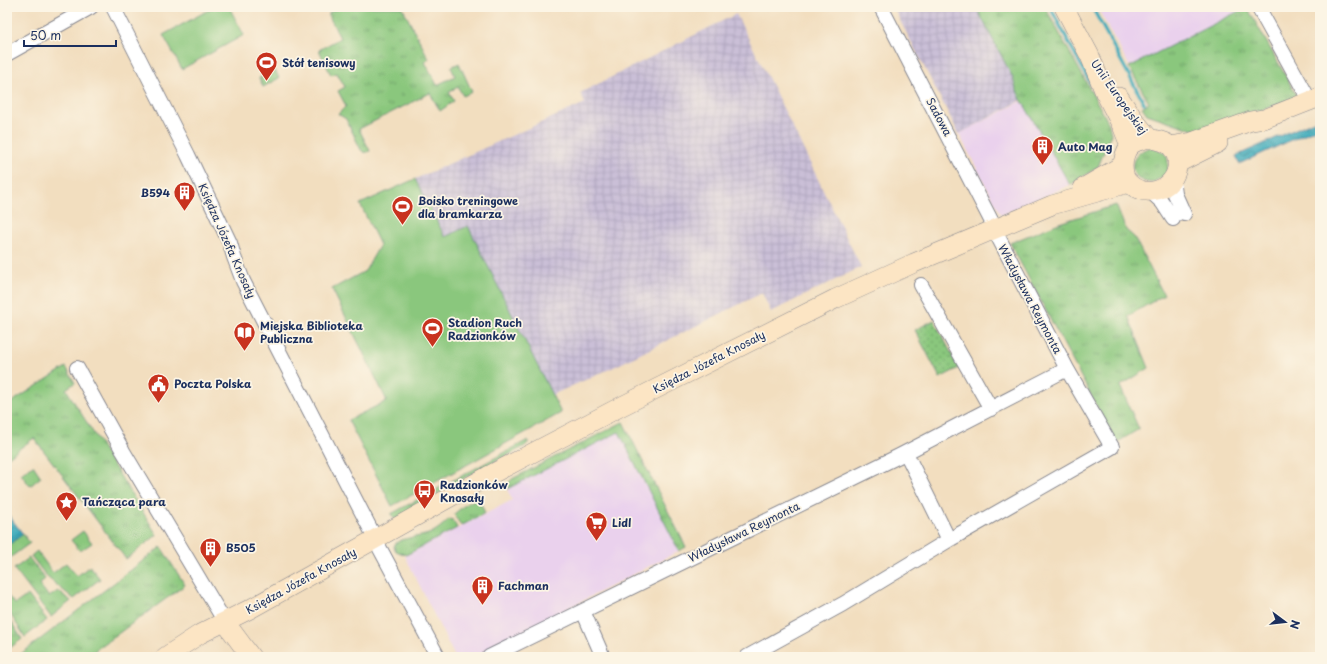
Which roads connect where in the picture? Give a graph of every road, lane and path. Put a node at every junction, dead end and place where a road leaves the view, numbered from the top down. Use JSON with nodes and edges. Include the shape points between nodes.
{"nodes":[{"id":1,"x":91,"y":7,"type":"edge"},
{"id":2,"x":113,"y":7,"type":"edge"},
{"id":3,"x":881,"y":7,"type":"edge"},
{"id":4,"x":1064,"y":7,"type":"edge"},
{"id":5,"x":1258,"y":7,"type":"edge"},
{"id":6,"x":7,"y":54,"type":"edge"},
{"id":7,"x":1090,"y":56,"type":"junction"},
{"id":8,"x":1315,"y":99,"type":"edge"},
{"id":9,"x":1149,"y":138,"type":"junction"},
{"id":10,"x":1130,"y":146,"type":"junction"},
{"id":11,"x":1174,"y":163,"type":"junction"},
{"id":12,"x":1123,"y":165,"type":"junction"},
{"id":13,"x":1129,"y":183,"type":"junction"},
{"id":14,"x":1150,"y":191,"type":"junction"},
{"id":15,"x":1052,"y":205,"type":"junction"},
{"id":16,"x":995,"y":228,"type":"junction"},
{"id":17,"x":921,"y":285,"type":"dead end"},
{"id":18,"x":77,"y":368,"type":"dead end"},
{"id":19,"x":1067,"y":369,"type":"junction"},
{"id":20,"x":991,"y":409,"type":"junction"},
{"id":21,"x":906,"y":453,"type":"junction"},
{"id":22,"x":376,"y":539,"type":"junction"},
{"id":23,"x":949,"y":540,"type":"junction"},
{"id":24,"x":583,"y":611,"type":"junction"},
{"id":25,"x":225,"y":622,"type":"junction"},
{"id":26,"x":166,"y":657,"type":"edge"},
{"id":27,"x":251,"y":657,"type":"edge"},
{"id":28,"x":438,"y":657,"type":"edge"},
{"id":29,"x":489,"y":657,"type":"edge"},
{"id":30,"x":603,"y":657,"type":"edge"},
{"id":31,"x":747,"y":657,"type":"edge"}],
"edges":[{"from":1,"to":6,"type":"street"},
{"from":2,"to":22,"type":"street","name":"Księdza Józefa Knosały","via":[[230,243],[243,281]]},
{"from":3,"to":16,"type":"street","name":"Sadowa"},
{"from":4,"to":7,"type":"street","name":"Unii Europejskiej"},
{"from":5,"to":8,"type":"street"},
{"from":7,"to":9,"type":"street","name":"Unii Europejskiej"},
{"from":7,"to":10,"type":"street","name":"Unii Europejskiej"},
{"from":8,"to":11,"type":"street","via":[[1264,119]]},
{"from":9,"to":10,"type":"street","via":[[1139,140]]},
{"from":9,"to":11,"type":"street","via":[[1163,141]]},
{"from":10,"to":12,"type":"street"},
{"from":11,"to":14,"type":"street","via":[[1168,185]]},
{"from":11,"to":14,"type":"street","via":[[1178,216]]},
{"from":12,"to":13,"type":"street","via":[[1124,175]]},
{"from":12,"to":15,"type":"street","name":"Księdza Józefa Knosały"},
{"from":13,"to":14,"type":"street","via":[[1143,191]]},
{"from":13,"to":15,"type":"street","name":"Księdza Józefa Knosały"},
{"from":15,"to":16,"type":"street","name":"Księdza Józefa Knosały"},
{"from":16,"to":19,"type":"street","name":"Władysława Reymonta"},
{"from":16,"to":22,"type":"street","name":"Księdza Józefa Knosały","via":[[914,263],[784,325],[620,407],[488,476]]},
{"from":17,"to":20,"type":"street"},
{"from":18,"to":25,"type":"street","via":[[123,451]]},
{"from":19,"to":20,"type":"street","name":"Władysława Reymonta"},
{"from":19,"to":23,"type":"street","name":"Władysława Reymonta","via":[[1112,447]]},
{"from":20,"to":21,"type":"street","name":"Władysława Reymonta"},
{"from":21,"to":23,"type":"street"},
{"from":21,"to":24,"type":"street","name":"Władysława Reymonta"},
{"from":22,"to":25,"type":"street","name":"Księdza Józefa Knosały"},
{"from":22,"to":28,"type":"street"},
{"from":23,"to":31,"type":"street","name":"Władysława Reymonta","via":[[843,604]]},
{"from":24,"to":29,"type":"street","name":"Władysława Reymonta"},
{"from":24,"to":30,"type":"street"},
{"from":25,"to":26,"type":"street","name":"Księdza Józefa Knosały","via":[[200,634]]},
{"from":25,"to":27,"type":"street"}]}
